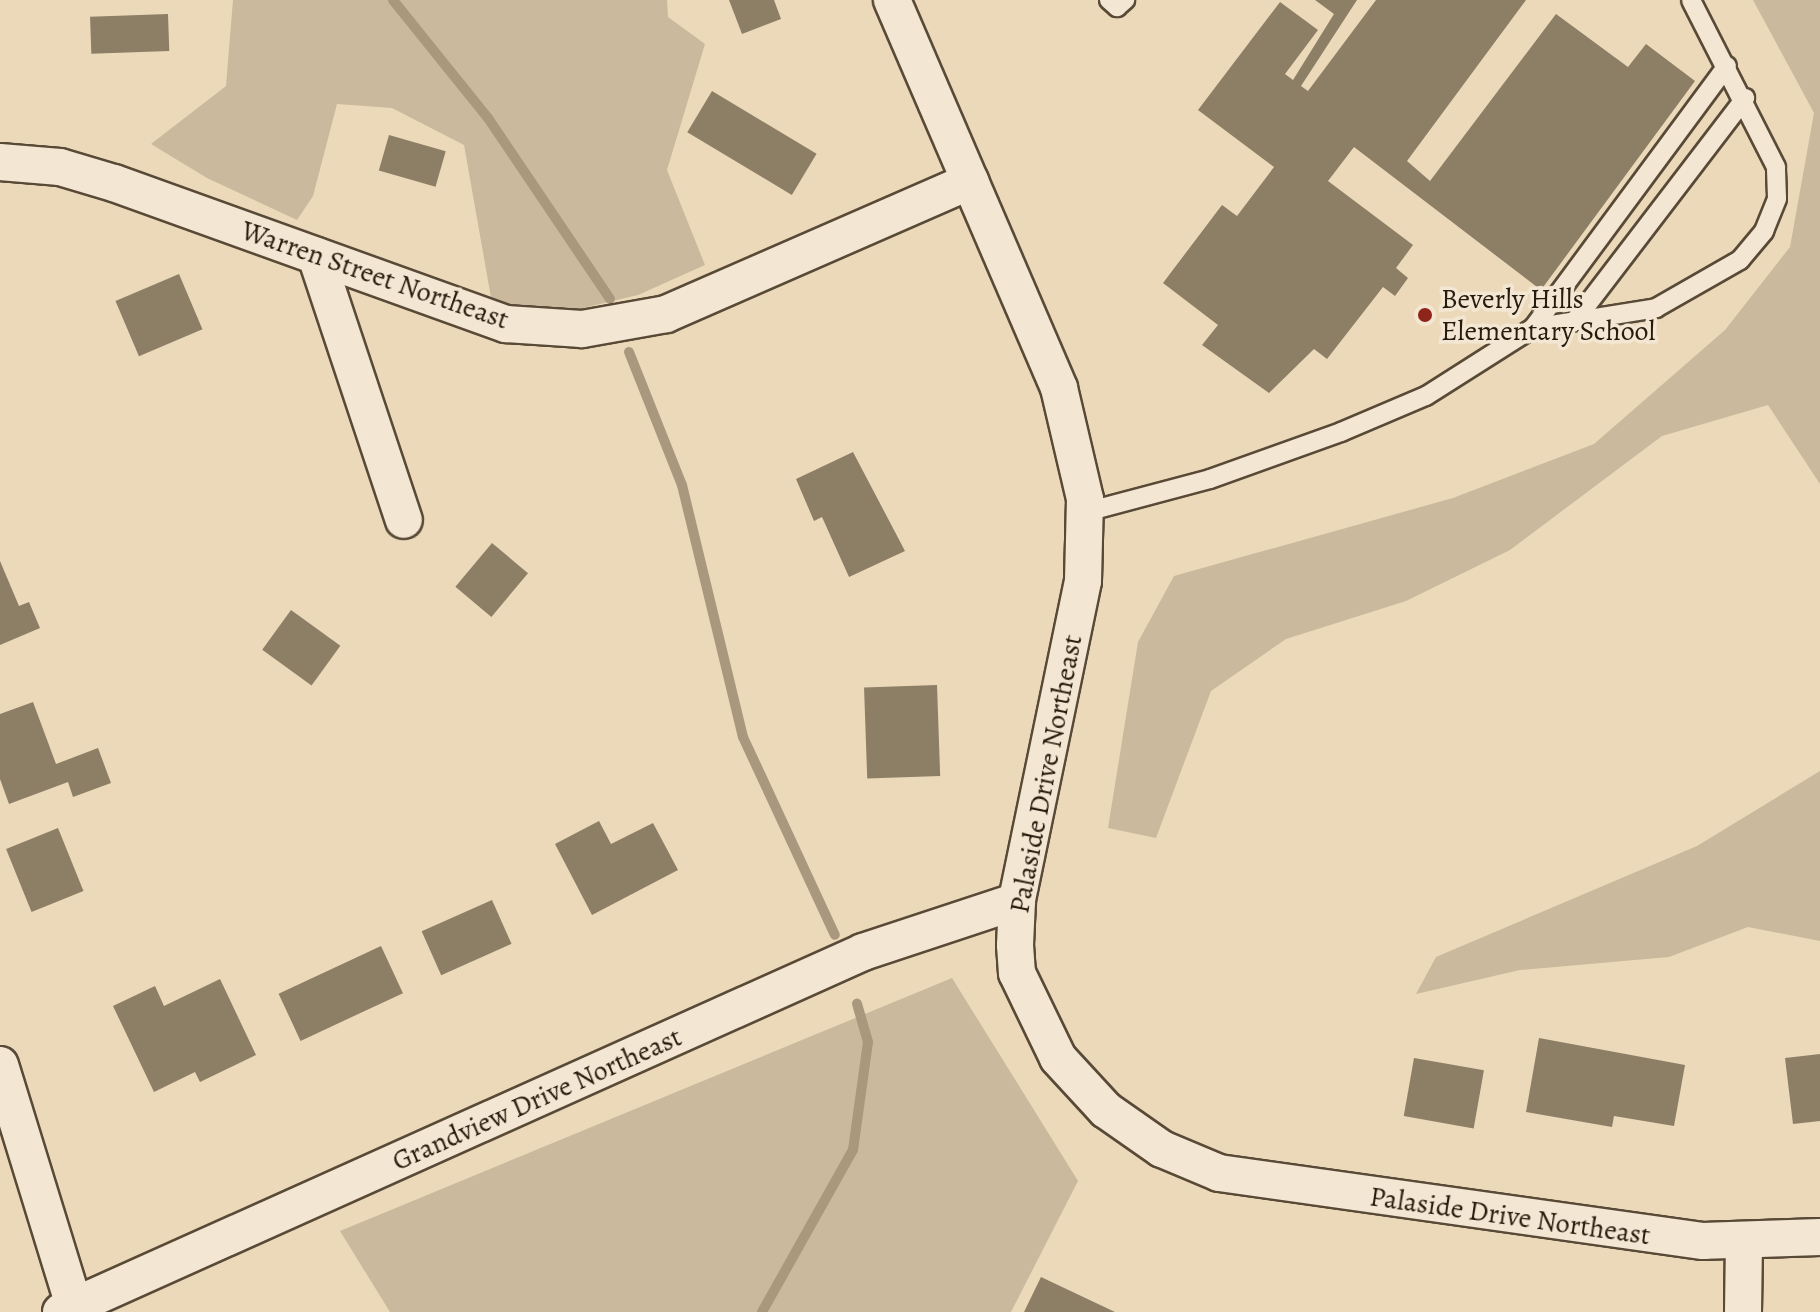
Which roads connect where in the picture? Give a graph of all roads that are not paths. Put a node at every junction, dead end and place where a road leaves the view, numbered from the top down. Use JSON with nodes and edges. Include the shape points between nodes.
{"nodes":[{"id":1,"x":892,"y":0,"type":"edge"},
{"id":2,"x":1109,"y":0,"type":"edge"},
{"id":3,"x":1125,"y":0,"type":"edge"},
{"id":4,"x":1691,"y":0,"type":"edge"},
{"id":5,"x":1727,"y":66,"type":"junction"},
{"id":6,"x":1745,"y":98,"type":"junction"},
{"id":7,"x":0,"y":162,"type":"edge"},
{"id":8,"x":970,"y":181,"type":"junction"},
{"id":9,"x":316,"y":256,"type":"junction"},
{"id":10,"x":1577,"y":318,"type":"junction"},
{"id":11,"x":1533,"y":328,"type":"junction"},
{"id":12,"x":1086,"y":512,"type":"junction"},
{"id":13,"x":404,"y":520,"type":"dead end"},
{"id":14,"x":1017,"y":901,"type":"junction"},
{"id":15,"x":0,"y":1065,"type":"edge"},
{"id":16,"x":1820,"y":1237,"type":"edge"},
{"id":17,"x":1744,"y":1242,"type":"junction"},
{"id":18,"x":68,"y":1309,"type":"edge"},
{"id":19,"x":1743,"y":1312,"type":"edge"}],
"edges":[{"from":1,"to":8,"type":"street","name":"Palaside Drive Northeast"},
{"from":2,"to":3,"type":"lane","via":[[1117,7]]},
{"from":4,"to":5,"type":"lane"},
{"from":5,"to":6,"type":"lane"},
{"from":5,"to":11,"type":"lane"},
{"from":6,"to":10,"type":"lane"},
{"from":6,"to":10,"type":"lane","via":[[1776,167],[1777,198],[1764,231],[1740,260],[1656,308]]},
{"from":7,"to":9,"type":"street","name":"Warren Street Northeast","via":[[87,175]]},
{"from":8,"to":9,"type":"street","name":"Warren Street Northeast","via":[[666,314],[622,325],[506,324]]},
{"from":8,"to":12,"type":"street","name":"Palaside Drive Northeast","via":[[1059,388]]},
{"from":9,"to":13,"type":"street"},
{"from":10,"to":11,"type":"lane"},
{"from":11,"to":12,"type":"lane","via":[[1426,396],[1341,432],[1210,479]]},
{"from":12,"to":14,"type":"street","name":"Palaside Drive Northeast","via":[[1083,581]]},
{"from":14,"to":17,"type":"street","name":"Palaside Drive Northeast","via":[[1017,973],[1040,1032],[1106,1110],[1162,1149],[1219,1173],[1270,1183]]},
{"from":14,"to":18,"type":"street","name":"Grandview Drive Northeast","via":[[863,952]]},
{"from":15,"to":18,"type":"street"},
{"from":16,"to":17,"type":"street","name":"Palaside Drive Northeast"},
{"from":17,"to":19,"type":"street"}]}
